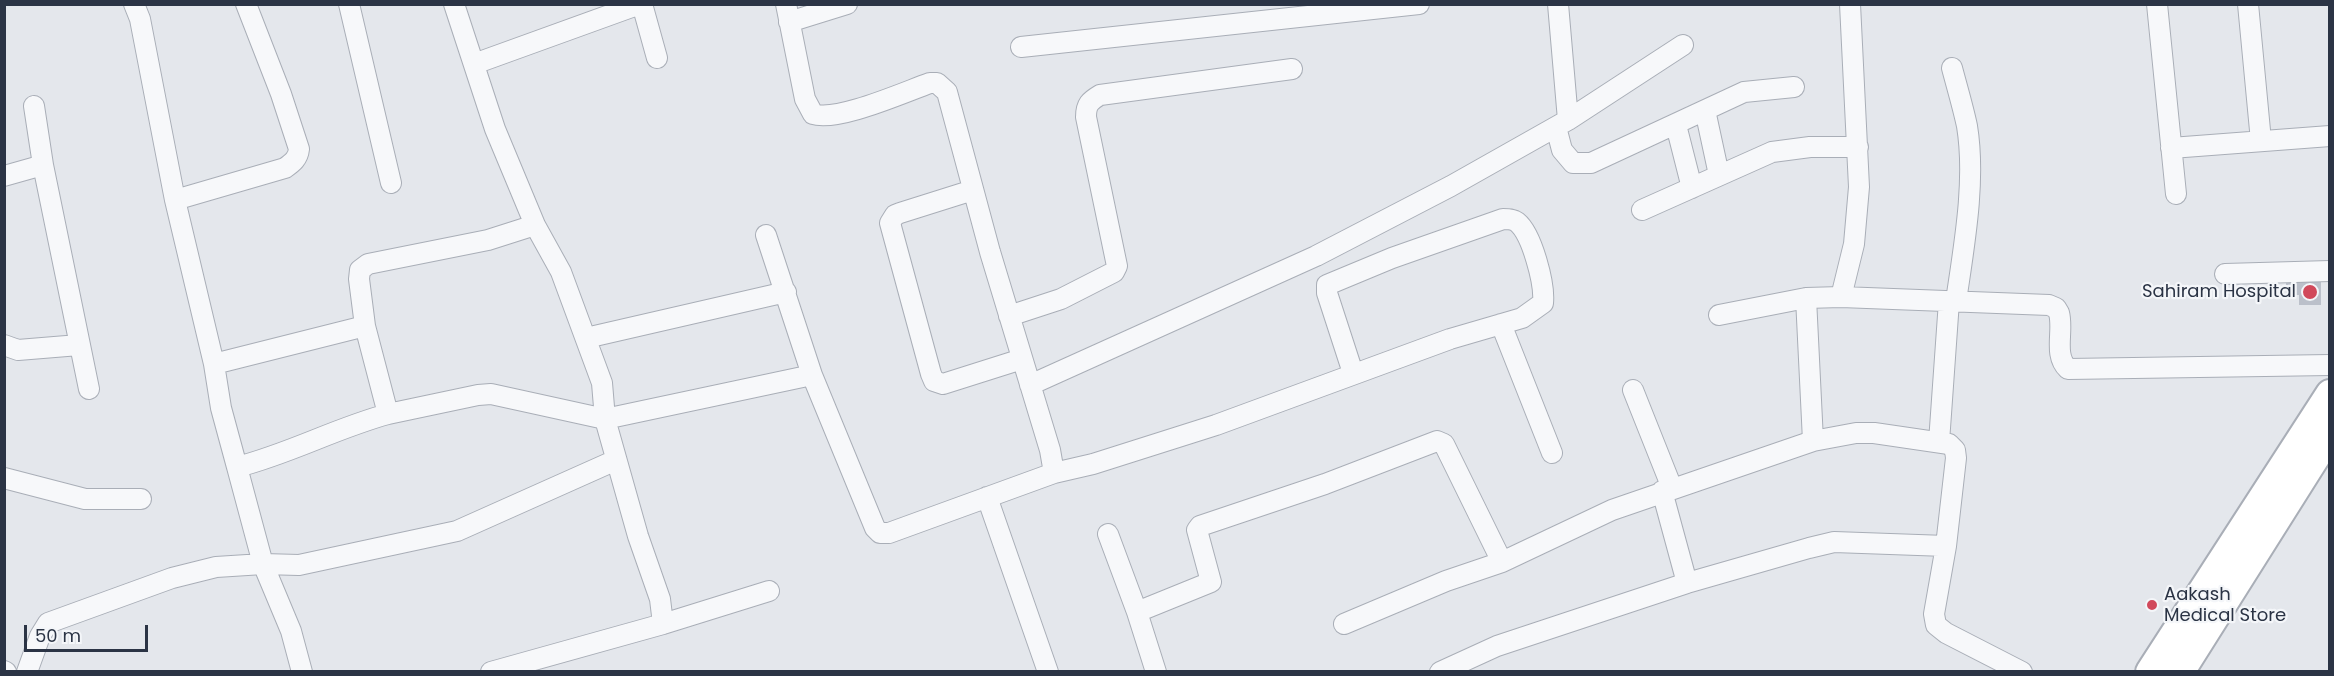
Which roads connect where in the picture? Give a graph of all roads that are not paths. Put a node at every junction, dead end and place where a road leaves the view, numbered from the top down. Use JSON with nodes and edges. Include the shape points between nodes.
{"nodes":[{"id":1,"x":134,"y":4,"type":"edge"},
{"id":2,"x":246,"y":4,"type":"edge"},
{"id":3,"x":349,"y":4,"type":"edge"},
{"id":4,"x":454,"y":4,"type":"edge"},
{"id":5,"x":641,"y":4,"type":"edge"},
{"id":6,"x":847,"y":4,"type":"edge"},
{"id":7,"x":1419,"y":4,"type":"edge"},
{"id":8,"x":1558,"y":4,"type":"edge"},
{"id":9,"x":1850,"y":4,"type":"edge"},
{"id":10,"x":2157,"y":4,"type":"edge"},
{"id":11,"x":2248,"y":4,"type":"edge"},
{"id":12,"x":787,"y":13,"type":"edge"},
{"id":13,"x":1683,"y":45,"type":"dead end"},
{"id":14,"x":1021,"y":47,"type":"dead end"},
{"id":15,"x":657,"y":58,"type":"dead end"},
{"id":16,"x":474,"y":64,"type":"junction"},
{"id":17,"x":1952,"y":68,"type":"dead end"},
{"id":18,"x":1292,"y":69,"type":"dead end"},
{"id":19,"x":1794,"y":87,"type":"dead end"},
{"id":20,"x":34,"y":106,"type":"dead end"},
{"id":21,"x":1705,"y":111,"type":"junction"},
{"id":22,"x":1562,"y":124,"type":"junction"},
{"id":23,"x":1676,"y":125,"type":"junction"},
{"id":24,"x":2330,"y":136,"type":"edge"},
{"id":25,"x":2261,"y":141,"type":"junction"},
{"id":26,"x":1858,"y":147,"type":"junction"},
{"id":27,"x":2171,"y":148,"type":"junction"},
{"id":28,"x":44,"y":165,"type":"junction"},
{"id":29,"x":1719,"y":175,"type":"junction"},
{"id":30,"x":4,"y":176,"type":"edge"},
{"id":31,"x":391,"y":183,"type":"dead end"},
{"id":32,"x":1692,"y":188,"type":"junction"},
{"id":33,"x":973,"y":190,"type":"junction"},
{"id":34,"x":2176,"y":194,"type":"dead end"},
{"id":35,"x":175,"y":200,"type":"junction"},
{"id":36,"x":1642,"y":210,"type":"dead end"},
{"id":37,"x":535,"y":225,"type":"junction"},
{"id":38,"x":766,"y":235,"type":"dead end"},
{"id":39,"x":2330,"y":271,"type":"edge"},
{"id":40,"x":2225,"y":274,"type":"dead end"},
{"id":41,"x":786,"y":292,"type":"junction"},
{"id":42,"x":1841,"y":297,"type":"junction"},
{"id":43,"x":1806,"y":298,"type":"junction"},
{"id":44,"x":1953,"y":301,"type":"junction"},
{"id":45,"x":1719,"y":315,"type":"dead end"},
{"id":46,"x":1009,"y":316,"type":"junction"},
{"id":47,"x":1501,"y":324,"type":"junction"},
{"id":48,"x":365,"y":326,"type":"junction"},
{"id":49,"x":586,"y":338,"type":"junction"},
{"id":50,"x":4,"y":345,"type":"edge"},
{"id":51,"x":79,"y":345,"type":"junction"},
{"id":52,"x":1022,"y":359,"type":"junction"},
{"id":53,"x":214,"y":364,"type":"junction"},
{"id":54,"x":2330,"y":365,"type":"edge"},
{"id":55,"x":1353,"y":373,"type":"junction"},
{"id":56,"x":812,"y":375,"type":"junction"},
{"id":57,"x":1030,"y":386,"type":"junction"},
{"id":58,"x":89,"y":389,"type":"dead end"},
{"id":59,"x":1633,"y":390,"type":"dead end"},
{"id":60,"x":2330,"y":394,"type":"edge"},
{"id":61,"x":388,"y":414,"type":"junction"},
{"id":62,"x":604,"y":419,"type":"junction"},
{"id":63,"x":2330,"y":434,"type":"edge"},
{"id":64,"x":1813,"y":441,"type":"junction"},
{"id":65,"x":1939,"y":442,"type":"junction"},
{"id":66,"x":1552,"y":453,"type":"dead end"},
{"id":67,"x":2312,"y":458,"type":"edge"},
{"id":68,"x":616,"y":460,"type":"junction"},
{"id":69,"x":237,"y":467,"type":"junction"},
{"id":70,"x":1054,"y":472,"type":"junction"},
{"id":71,"x":4,"y":478,"type":"edge"},
{"id":72,"x":1667,"y":490,"type":"junction"},
{"id":73,"x":987,"y":497,"type":"junction"},
{"id":74,"x":141,"y":499,"type":"dead end"},
{"id":75,"x":1108,"y":534,"type":"dead end"},
{"id":76,"x":1946,"y":546,"type":"junction"},
{"id":77,"x":1502,"y":562,"type":"junction"},
{"id":78,"x":263,"y":564,"type":"junction"},
{"id":79,"x":1687,"y":583,"type":"junction"},
{"id":80,"x":769,"y":591,"type":"dead end"},
{"id":81,"x":1137,"y":612,"type":"junction"},
{"id":82,"x":663,"y":624,"type":"junction"},
{"id":83,"x":1344,"y":624,"type":"dead end"},
{"id":84,"x":27,"y":672,"type":"edge"},
{"id":85,"x":302,"y":672,"type":"edge"},
{"id":86,"x":492,"y":672,"type":"edge"},
{"id":87,"x":1048,"y":672,"type":"edge"},
{"id":88,"x":1156,"y":672,"type":"edge"},
{"id":89,"x":1440,"y":672,"type":"edge"},
{"id":90,"x":2022,"y":672,"type":"edge"},
{"id":91,"x":2150,"y":672,"type":"edge"},
{"id":92,"x":2180,"y":672,"type":"edge"}],
"edges":[{"from":1,"to":35,"type":"street"},
{"from":2,"to":35,"type":"street","via":[[281,94],[299,154],[285,168]]},
{"from":3,"to":31,"type":"street"},
{"from":4,"to":16,"type":"street"},
{"from":5,"to":15,"type":"street"},
{"from":5,"to":16,"type":"street"},
{"from":6,"to":12,"type":"street"},
{"from":7,"to":14,"type":"street"},
{"from":8,"to":22,"type":"street"},
{"from":9,"to":26,"type":"street"},
{"from":10,"to":27,"type":"street"},
{"from":11,"to":25,"type":"street"},
{"from":12,"to":33,"type":"street","via":[[805,99],[813,114],[855,110],[930,83],[941,85],[947,92]]},
{"from":13,"to":22,"type":"street"},
{"from":16,"to":37,"type":"street","via":[[495,129]]},
{"from":17,"to":44,"type":"street","via":[[1967,126],[1968,149],[1967,218]]},
{"from":18,"to":46,"type":"street","via":[[1100,95],[1090,101],[1086,117],[1117,266],[1114,272],[1061,298]]},
{"from":19,"to":21,"type":"street","via":[[1744,92]]},
{"from":20,"to":28,"type":"street"},
{"from":21,"to":23,"type":"street"},
{"from":21,"to":29,"type":"street"},
{"from":22,"to":23,"type":"street","via":[[1562,150],[1573,163],[1580,164],[1591,163]]},
{"from":22,"to":57,"type":"street","via":[[1316,256]]},
{"from":23,"to":32,"type":"street"},
{"from":24,"to":25,"type":"street"},
{"from":25,"to":27,"type":"street"},
{"from":26,"to":29,"type":"street","via":[[1784,149]]},
{"from":26,"to":42,"type":"street","via":[[1858,215]]},
{"from":27,"to":34,"type":"street"},
{"from":28,"to":30,"type":"street"},
{"from":28,"to":51,"type":"street"},
{"from":29,"to":32,"type":"street"},
{"from":32,"to":36,"type":"street"},
{"from":33,"to":46,"type":"street"},
{"from":33,"to":52,"type":"street","via":[[900,213],[890,223],[931,374],[934,381],[943,384]]},
{"from":35,"to":53,"type":"street"},
{"from":37,"to":48,"type":"street","via":[[489,240],[368,264],[359,275]]},
{"from":37,"to":49,"type":"street","via":[[561,272]]},
{"from":38,"to":41,"type":"street"},
{"from":39,"to":40,"type":"street"},
{"from":41,"to":49,"type":"street"},
{"from":41,"to":56,"type":"street"},
{"from":42,"to":43,"type":"street"},
{"from":42,"to":44,"type":"street"},
{"from":43,"to":45,"type":"street"},
{"from":43,"to":64,"type":"street"},
{"from":44,"to":54,"type":"street","via":[[2049,304],[2056,308],[2061,318],[2060,356],[2072,370]]},
{"from":44,"to":65,"type":"street"},
{"from":46,"to":52,"type":"street"},
{"from":47,"to":55,"type":"street"},
{"from":47,"to":55,"type":"street","via":[[1535,310],[1543,303],[1545,290],[1528,237],[1514,220],[1503,219],[1327,285]]},
{"from":47,"to":66,"type":"street"},
{"from":48,"to":53,"type":"street"},
{"from":48,"to":61,"type":"street"},
{"from":49,"to":62,"type":"street","via":[[602,383]]},
{"from":50,"to":51,"type":"street","via":[[18,350]]},
{"from":51,"to":58,"type":"street"},
{"from":52,"to":57,"type":"street"},
{"from":53,"to":69,"type":"street"},
{"from":55,"to":70,"type":"street","via":[[1216,424],[1093,464]]},
{"from":56,"to":62,"type":"street"},
{"from":56,"to":73,"type":"street","via":[[880,533]]},
{"from":57,"to":70,"type":"street"},
{"from":59,"to":72,"type":"street"},
{"from":60,"to":67,"type":"main road"},
{"from":61,"to":62,"type":"street","via":[[491,394]]},
{"from":61,"to":69,"type":"street","via":[[267,460]]},
{"from":62,"to":68,"type":"street"},
{"from":63,"to":67,"type":"main road"},
{"from":64,"to":65,"type":"street","via":[[1874,433]]},
{"from":64,"to":72,"type":"street"},
{"from":65,"to":76,"type":"street","via":[[1949,444],[1956,458]]},
{"from":67,"to":91,"type":"main road"},
{"from":67,"to":92,"type":"main road"},
{"from":68,"to":78,"type":"street","via":[[456,531],[299,565]]},
{"from":68,"to":82,"type":"street","via":[[660,599]]},
{"from":69,"to":78,"type":"street"},
{"from":70,"to":73,"type":"street"},
{"from":71,"to":74,"type":"street","via":[[85,499]]},
{"from":72,"to":77,"type":"street","via":[[1591,519]]},
{"from":72,"to":79,"type":"street"},
{"from":73,"to":87,"type":"street"},
{"from":75,"to":81,"type":"street"},
{"from":76,"to":79,"type":"street","via":[[1834,542]]},
{"from":76,"to":90,"type":"street","via":[[1934,615],[1936,625]]},
{"from":77,"to":81,"type":"street","via":[[1444,444],[1437,441],[1200,526],[1197,530],[1211,582]]},
{"from":77,"to":83,"type":"street"},
{"from":78,"to":84,"type":"street","via":[[216,567],[172,578],[48,623]]},
{"from":78,"to":85,"type":"street","via":[[291,631]]},
{"from":79,"to":89,"type":"street","via":[[1497,646]]},
{"from":80,"to":82,"type":"street"},
{"from":81,"to":88,"type":"street"},
{"from":82,"to":86,"type":"street"}]}
